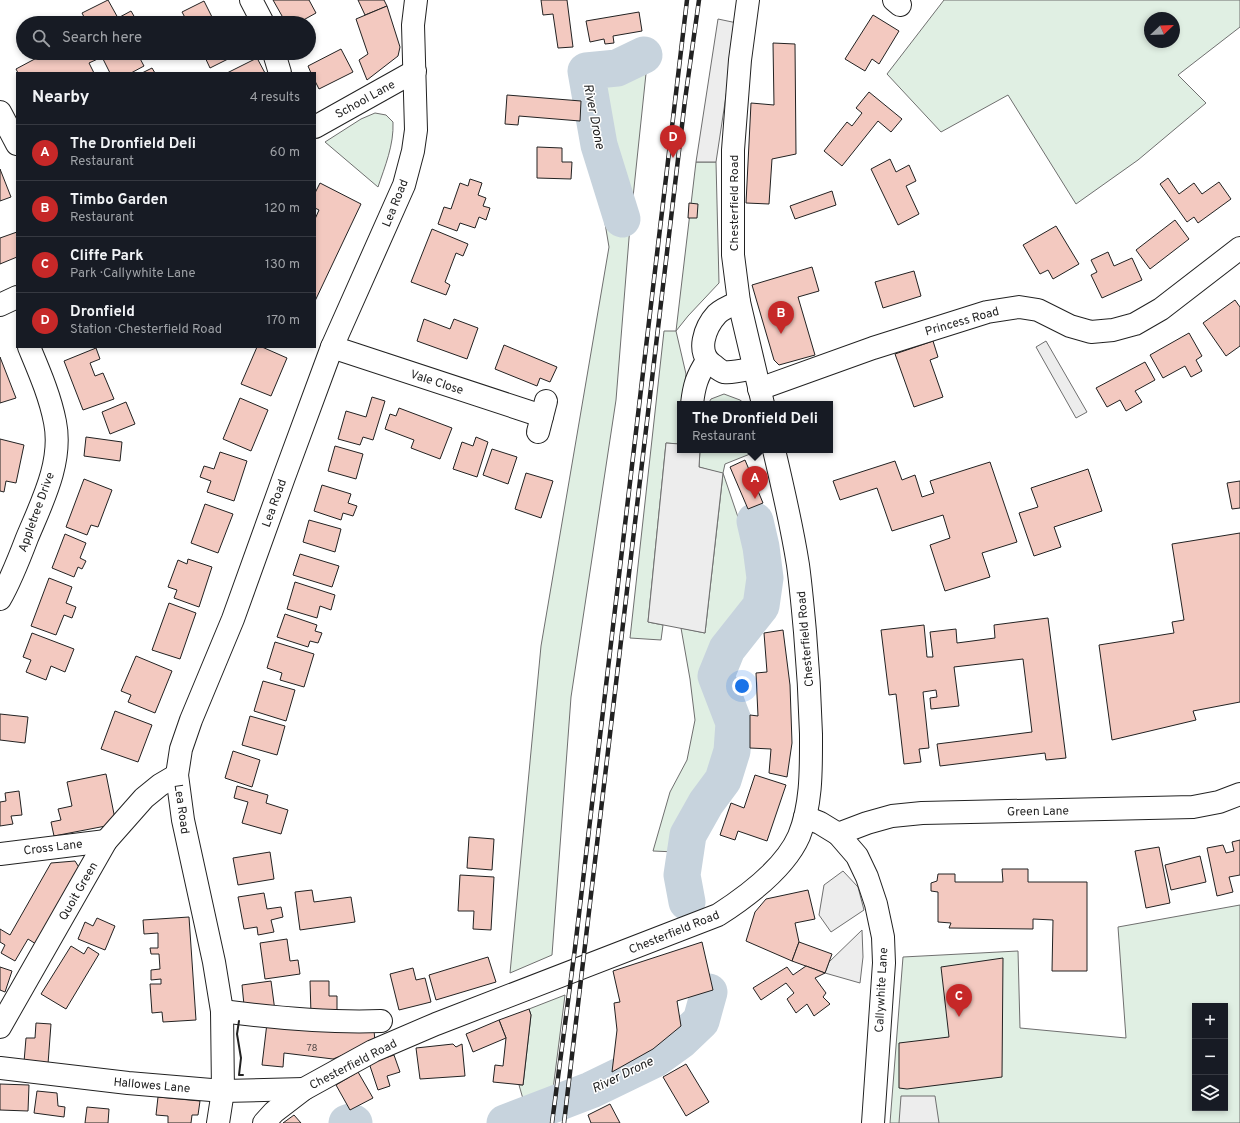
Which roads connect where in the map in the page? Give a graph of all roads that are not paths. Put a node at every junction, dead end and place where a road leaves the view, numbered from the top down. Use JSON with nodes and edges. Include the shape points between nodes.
{"nodes":[{"id":1,"x":251,"y":0,"type":"edge"},
{"id":2,"x":416,"y":0,"type":"edge"},
{"id":3,"x":748,"y":0,"type":"edge"},
{"id":4,"x":259,"y":16,"type":"edge"},
{"id":5,"x":276,"y":60,"type":"edge"},
{"id":6,"x":415,"y":71,"type":"junction"},
{"id":7,"x":280,"y":72,"type":"edge"},
{"id":8,"x":0,"y":112,"type":"edge"},
{"id":9,"x":316,"y":126,"type":"edge"},
{"id":10,"x":16,"y":142,"type":"edge"},
{"id":11,"x":1240,"y":248,"type":"edge"},
{"id":12,"x":739,"y":302,"type":"junction"},
{"id":13,"x":29,"y":348,"type":"edge"},
{"id":14,"x":332,"y":348,"type":"junction"},
{"id":15,"x":707,"y":361,"type":"junction"},
{"id":16,"x":754,"y":368,"type":"junction"},
{"id":17,"x":761,"y":396,"type":"edge"},
{"id":18,"x":692,"y":401,"type":"edge"},
{"id":19,"x":542,"y":416,"type":"dead end"},
{"id":20,"x":775,"y":453,"type":"edge"},
{"id":21,"x":9,"y":558,"type":"edge"},
{"id":22,"x":0,"y":600,"type":"edge"},
{"id":23,"x":177,"y":774,"type":"junction"},
{"id":24,"x":1240,"y":794,"type":"edge"},
{"id":25,"x":805,"y":817,"type":"junction"},
{"id":26,"x":838,"y":834,"type":"junction"},
{"id":27,"x":106,"y":841,"type":"junction"},
{"id":28,"x":0,"y":854,"type":"edge"},
{"id":29,"x":222,"y":1012,"type":"junction"},
{"id":30,"x":381,"y":1021,"type":"dead end"},
{"id":31,"x":0,"y":1027,"type":"edge"},
{"id":32,"x":0,"y":1068,"type":"edge"},
{"id":33,"x":304,"y":1089,"type":"junction"},
{"id":34,"x":223,"y":1091,"type":"junction"},
{"id":35,"x":218,"y":1123,"type":"edge"},
{"id":36,"x":264,"y":1123,"type":"edge"},
{"id":37,"x":873,"y":1123,"type":"edge"}],
"edges":[{"from":1,"to":4,"type":"street"},
{"from":2,"to":6,"type":"street","name":"Lea Road"},
{"from":3,"to":12,"type":"street","name":"Chesterfield Road","via":[[733,150],[733,255]]},
{"from":5,"to":7,"type":"street"},
{"from":6,"to":9,"type":"street","name":"School Lane"},
{"from":6,"to":14,"type":"street","name":"Lea Road","via":[[416,130],[404,185]]},
{"from":8,"to":10,"type":"street"},
{"from":11,"to":17,"type":"street","name":"Princess Road","via":[[1161,309],[1135,324],[1091,332],[1070,326],[1038,310],[1019,307],[986,312],[873,348]]},
{"from":12,"to":15,"type":"street","via":[[718,313],[708,325],[704,337]]},
{"from":12,"to":16,"type":"street","name":"Chesterfield Road"},
{"from":13,"to":21,"type":"street","name":"Appletree Drive","via":[[55,422],[56,448],[44,498]]},
{"from":14,"to":19,"type":"street","name":"Vale Close"},
{"from":14,"to":23,"type":"street","name":"Lea Road","via":[[233,619],[190,720]]},
{"from":15,"to":16,"type":"street","via":[[722,372]]},
{"from":15,"to":18,"type":"street","via":[[699,373]]},
{"from":16,"to":17,"type":"street","name":"Chesterfield Road"},
{"from":20,"to":25,"type":"street","name":"Chesterfield Road","via":[[798,566],[810,690],[811,759]]},
{"from":21,"to":22,"type":"street","name":"Appletree Drive"},
{"from":23,"to":27,"type":"street","name":"Quoit Green","via":[[144,798]]},
{"from":23,"to":29,"type":"street","name":"Lea Road","via":[[183,820],[214,962]]},
{"from":24,"to":26,"type":"street","name":"Green Lane","via":[[1219,802],[1193,807],[892,816]]},
{"from":25,"to":26,"type":"street","name":"Callywhite Lane"},
{"from":25,"to":33,"type":"street","name":"Chesterfield Road","via":[[799,836],[787,856],[754,889],[718,915],[436,1024],[373,1051]]},
{"from":26,"to":37,"type":"street","name":"Callywhite Lane","via":[[857,856],[867,877],[883,937],[884,963]]},
{"from":27,"to":28,"type":"street","name":"Cross Lane"},
{"from":27,"to":31,"type":"street","name":"Quoit Green"},
{"from":29,"to":30,"type":"street","via":[[287,1019]]},
{"from":29,"to":34,"type":"street","name":"Lea Road"},
{"from":32,"to":34,"type":"street","name":"Hallowes Lane"},
{"from":33,"to":34,"type":"street","name":"Hallowes Lane"},
{"from":33,"to":36,"type":"street","name":"Chesterfield Road"},
{"from":34,"to":35,"type":"street","name":"Lea Road"}]}
